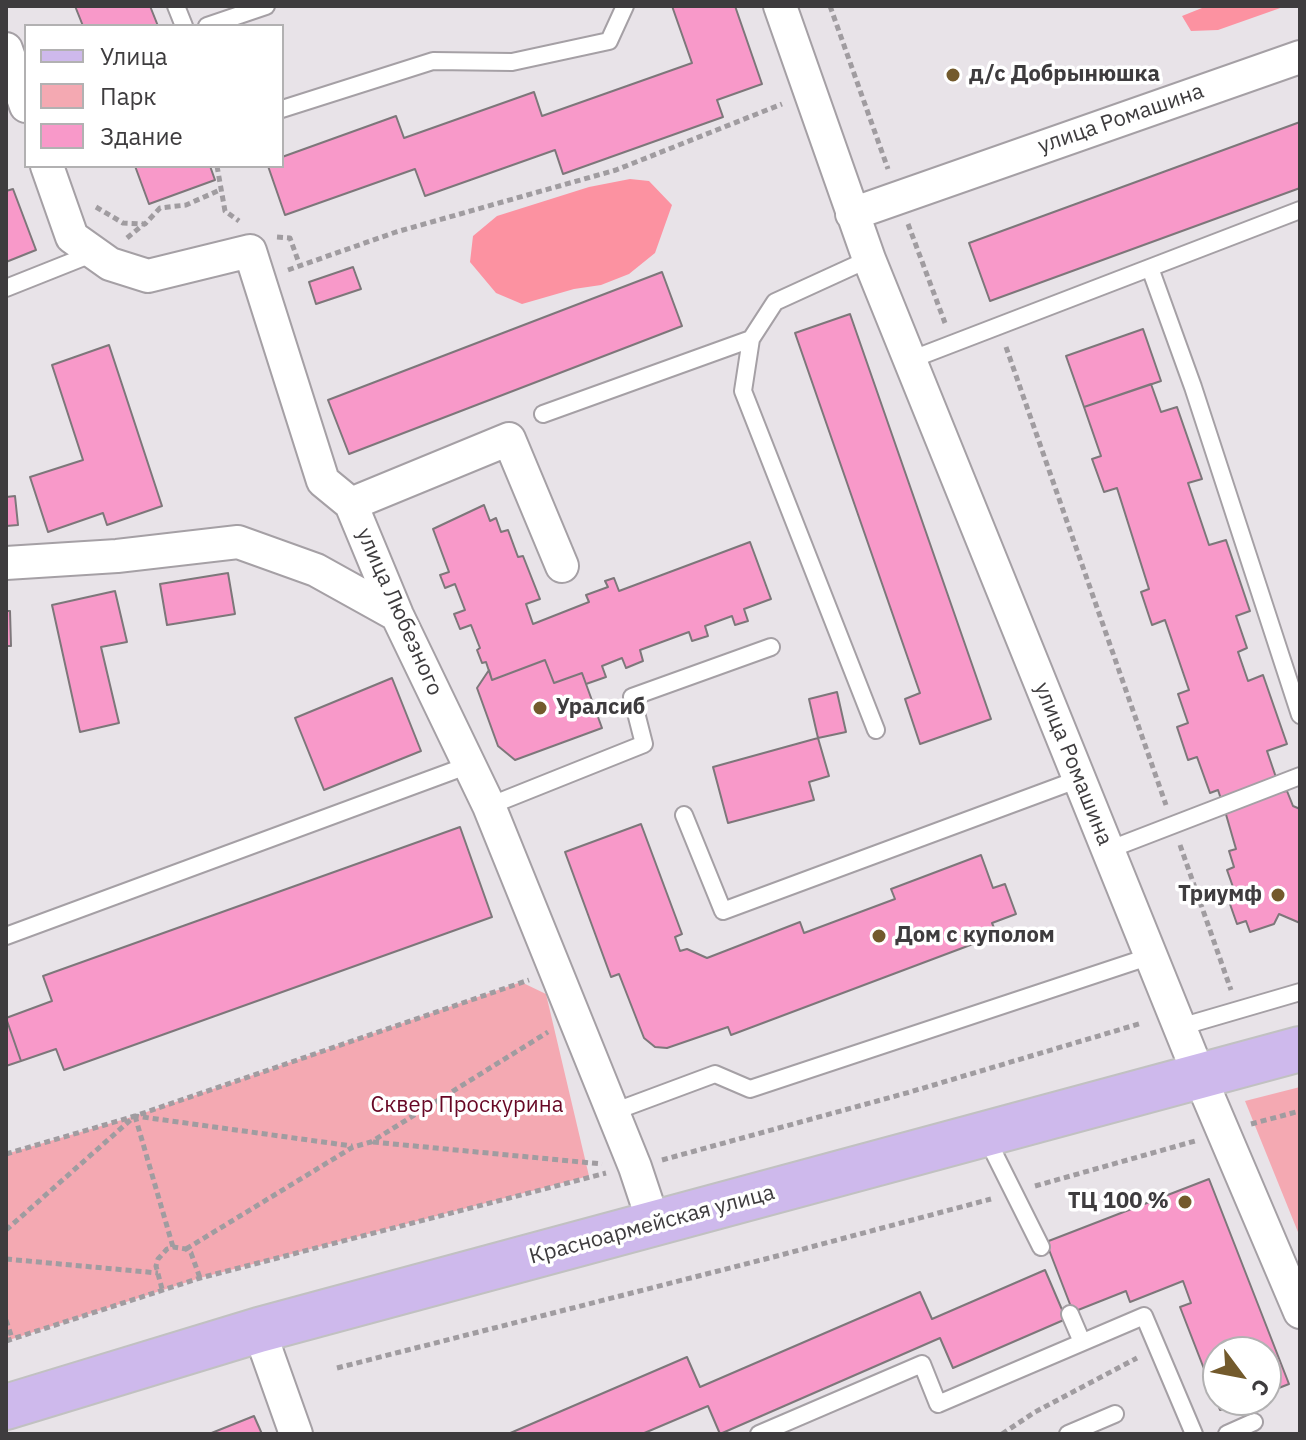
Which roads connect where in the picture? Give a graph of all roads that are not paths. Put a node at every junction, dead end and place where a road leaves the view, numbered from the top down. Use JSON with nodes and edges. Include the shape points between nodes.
{"nodes":[{"id":1,"x":266,"y":6,"type":"edge"},
{"id":2,"x":625,"y":6,"type":"edge"},
{"id":3,"x":780,"y":6,"type":"edge"},
{"id":4,"x":213,"y":24,"type":"edge"},
{"id":5,"x":6,"y":49,"type":"edge"},
{"id":6,"x":1300,"y":57,"type":"edge"},
{"id":7,"x":17,"y":91,"type":"edge"},
{"id":8,"x":284,"y":108,"type":"edge"},
{"id":9,"x":50,"y":174,"type":"edge"},
{"id":10,"x":1300,"y":210,"type":"edge"},
{"id":11,"x":852,"y":214,"type":"junction"},
{"id":12,"x":94,"y":253,"type":"junction"},
{"id":13,"x":869,"y":259,"type":"junction"},
{"id":14,"x":1150,"y":268,"type":"junction"},
{"id":15,"x":6,"y":288,"type":"edge"},
{"id":16,"x":751,"y":339,"type":"junction"},
{"id":17,"x":910,"y":360,"type":"junction"},
{"id":18,"x":543,"y":414,"type":"dead end"},
{"id":19,"x":351,"y":504,"type":"junction"},
{"id":20,"x":6,"y":563,"type":"edge"},
{"id":21,"x":562,"y":566,"type":"dead end"},
{"id":22,"x":397,"y":615,"type":"junction"},
{"id":23,"x":771,"y":647,"type":"dead end"},
{"id":24,"x":1300,"y":715,"type":"edge"},
{"id":25,"x":876,"y":730,"type":"dead end"},
{"id":26,"x":469,"y":765,"type":"junction"},
{"id":27,"x":1300,"y":776,"type":"edge"},
{"id":28,"x":1079,"y":779,"type":"junction"},
{"id":29,"x":489,"y":806,"type":"junction"},
{"id":30,"x":684,"y":815,"type":"dead end"},
{"id":31,"x":1108,"y":850,"type":"junction"},
{"id":32,"x":6,"y":936,"type":"edge"},
{"id":33,"x":1151,"y":956,"type":"junction"},
{"id":34,"x":1300,"y":992,"type":"edge"},
{"id":35,"x":1180,"y":1027,"type":"junction"},
{"id":36,"x":1300,"y":1049,"type":"edge"},
{"id":37,"x":1199,"y":1075,"type":"junction"},
{"id":38,"x":613,"y":1112,"type":"junction"},
{"id":39,"x":985,"y":1136,"type":"junction"},
{"id":40,"x":654,"y":1224,"type":"junction"},
{"id":41,"x":1041,"y":1247,"type":"dead end"},
{"id":42,"x":1300,"y":1312,"type":"edge"},
{"id":43,"x":1070,"y":1314,"type":"dead end"},
{"id":44,"x":259,"y":1330,"type":"junction"},
{"id":45,"x":1082,"y":1342,"type":"junction"},
{"id":46,"x":6,"y":1407,"type":"edge"},
{"id":47,"x":1115,"y":1414,"type":"dead end"},
{"id":48,"x":1254,"y":1422,"type":"dead end"},
{"id":49,"x":296,"y":1434,"type":"edge"},
{"id":50,"x":759,"y":1434,"type":"edge"},
{"id":51,"x":1068,"y":1434,"type":"edge"},
{"id":52,"x":1194,"y":1434,"type":"edge"},
{"id":53,"x":1227,"y":1434,"type":"edge"}],
"edges":[{"from":1,"to":4,"type":"lane"},
{"from":2,"to":8,"type":"lane","via":[[609,41],[512,62],[433,61]]},
{"from":3,"to":11,"type":"street","name":"улица Ромашина"},
{"from":5,"to":7,"type":"street"},
{"from":6,"to":11,"type":"street","name":"улица Ромашина"},
{"from":9,"to":12,"type":"street","name":"улица Любезного","via":[[72,237]]},
{"from":10,"to":14,"type":"lane"},
{"from":11,"to":13,"type":"street","name":"улица Ромашина"},
{"from":12,"to":15,"type":"lane"},
{"from":12,"to":19,"type":"street","name":"улица Любезного","via":[[148,276],[250,251],[323,481]]},
{"from":13,"to":16,"type":"lane","via":[[775,302]]},
{"from":13,"to":17,"type":"street","name":"улица Ромашина"},
{"from":14,"to":17,"type":"lane"},
{"from":14,"to":24,"type":"lane"},
{"from":16,"to":18,"type":"lane"},
{"from":16,"to":25,"type":"lane","via":[[743,391]]},
{"from":17,"to":28,"type":"street","name":"улица Ромашина"},
{"from":19,"to":21,"type":"street","via":[[509,439]]},
{"from":19,"to":22,"type":"street","name":"улица Любезного"},
{"from":20,"to":22,"type":"street","via":[[238,542],[316,570]]},
{"from":22,"to":26,"type":"street","name":"улица Любезного"},
{"from":23,"to":29,"type":"lane","via":[[632,697],[644,744]]},
{"from":26,"to":29,"type":"street","name":"улица Любезного"},
{"from":26,"to":32,"type":"lane"},
{"from":27,"to":31,"type":"lane"},
{"from":28,"to":30,"type":"lane","via":[[723,911]]},
{"from":28,"to":31,"type":"street","name":"улица Ромашина"},
{"from":29,"to":38,"type":"street","name":"улица Любезного"},
{"from":31,"to":33,"type":"street","name":"улица Ромашина"},
{"from":33,"to":35,"type":"street","name":"улица Ромашина"},
{"from":33,"to":38,"type":"lane","via":[[750,1089],[715,1074]]},
{"from":34,"to":35,"type":"lane"},
{"from":35,"to":37,"type":"street","name":"улица Ромашина"},
{"from":36,"to":37,"type":"main road","name":"Красноармейская улица"},
{"from":37,"to":39,"type":"main road","name":"Красноармейская улица"},
{"from":37,"to":42,"type":"street","name":"улица Ромашина"},
{"from":38,"to":40,"type":"street","name":"улица Любезного"},
{"from":39,"to":40,"type":"main road","name":"Красноармейская улица"},
{"from":39,"to":41,"type":"lane"},
{"from":40,"to":44,"type":"main road","name":"Красноармейская улица"},
{"from":43,"to":45,"type":"lane"},
{"from":44,"to":46,"type":"main road","name":"Красноармейская улица"},
{"from":44,"to":49,"type":"street"},
{"from":45,"to":50,"type":"lane","via":[[938,1404],[922,1364]]},
{"from":45,"to":52,"type":"lane","via":[[1144,1316]]},
{"from":47,"to":51,"type":"lane"},
{"from":48,"to":53,"type":"lane"}]}
